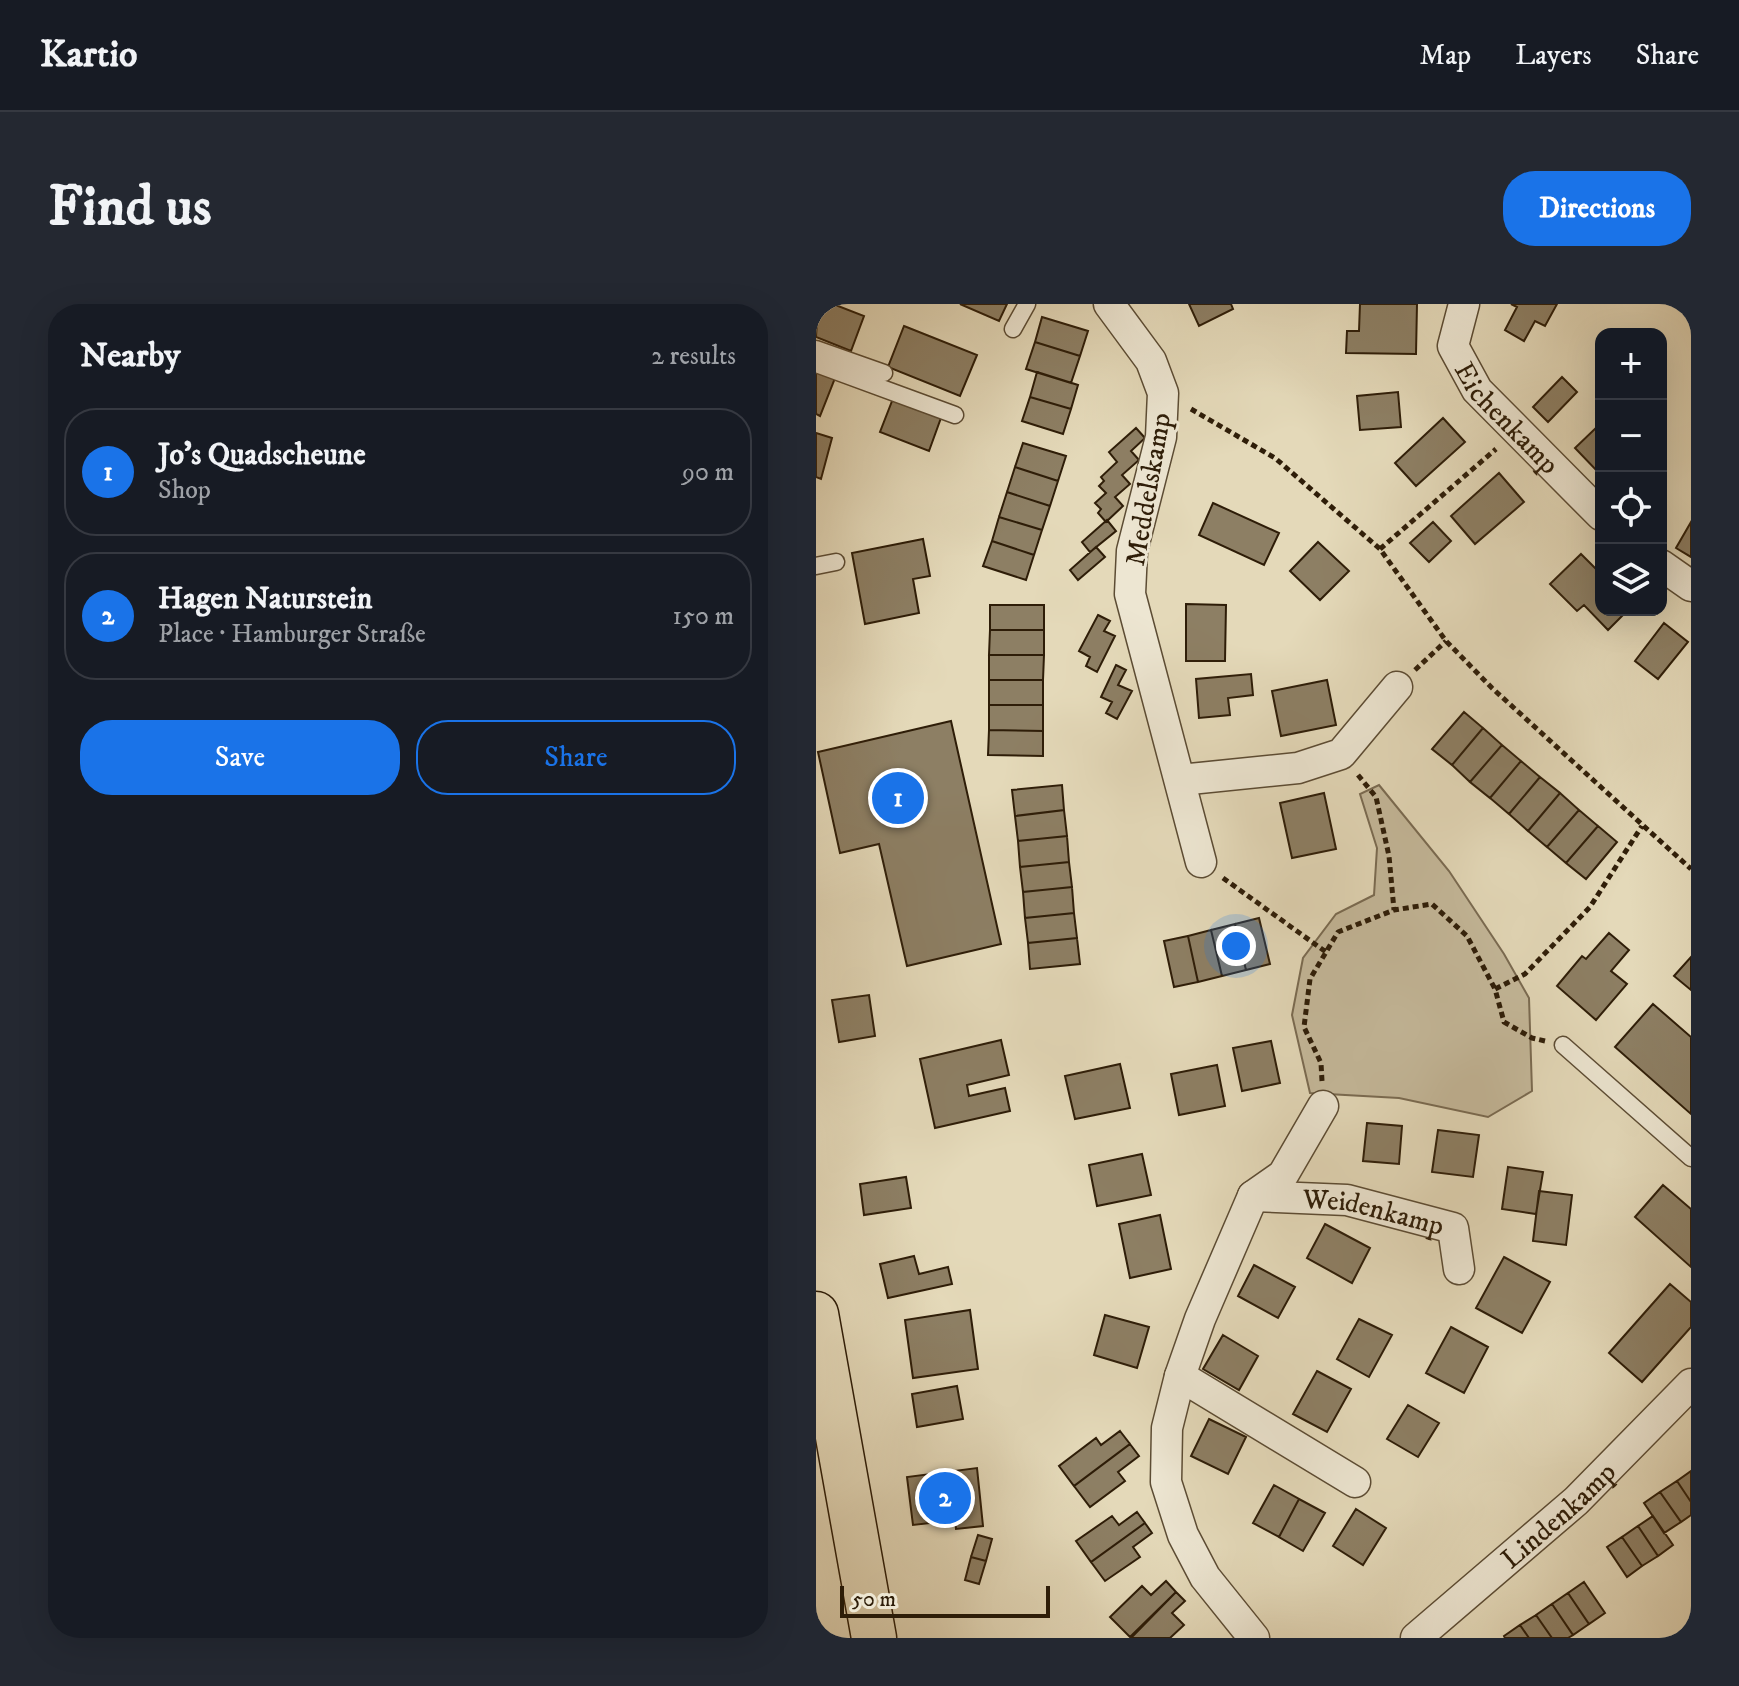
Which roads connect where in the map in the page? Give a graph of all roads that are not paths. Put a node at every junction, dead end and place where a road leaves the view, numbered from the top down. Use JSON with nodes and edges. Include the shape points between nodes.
{"nodes":[{"id":1,"x":1027,"y":304,"type":"edge"},
{"id":2,"x":1109,"y":304,"type":"edge"},
{"id":3,"x":1464,"y":304,"type":"edge"},
{"id":4,"x":1013,"y":329,"type":"dead end"},
{"id":5,"x":816,"y":349,"type":"edge"},
{"id":6,"x":816,"y":364,"type":"edge"},
{"id":7,"x":884,"y":373,"type":"dead end"},
{"id":8,"x":955,"y":415,"type":"dead end"},
{"id":9,"x":1595,"y":509,"type":"edge"},
{"id":10,"x":836,"y":562,"type":"dead end"},
{"id":11,"x":816,"y":566,"type":"edge"},
{"id":12,"x":1667,"y":569,"type":"edge"},
{"id":13,"x":1691,"y":586,"type":"edge"},
{"id":14,"x":1397,"y":687,"type":"road end"},
{"id":15,"x":1180,"y":780,"type":"junction"},
{"id":16,"x":1201,"y":862,"type":"road end"},
{"id":17,"x":1563,"y":1045,"type":"road end"},
{"id":18,"x":1323,"y":1106,"type":"road end"},
{"id":19,"x":1691,"y":1158,"type":"edge"},
{"id":20,"x":1253,"y":1196,"type":"junction"},
{"id":21,"x":1459,"y":1269,"type":"dead end"},
{"id":22,"x":816,"y":1314,"type":"edge"},
{"id":23,"x":1180,"y":1376,"type":"junction"},
{"id":24,"x":1691,"y":1384,"type":"edge"},
{"id":25,"x":1355,"y":1482,"type":"dead end"},
{"id":26,"x":874,"y":1638,"type":"edge"},
{"id":27,"x":1254,"y":1638,"type":"edge"},
{"id":28,"x":1416,"y":1638,"type":"edge"}],
"edges":[{"from":1,"to":4,"type":"lane"},
{"from":2,"to":15,"type":"street","name":"Meddelskamp","via":[[1151,361],[1163,393],[1161,437],[1132,551],[1130,594]]},
{"from":3,"to":9,"type":"street","name":"Eichenkamp","via":[[1453,346],[1477,390]]},
{"from":5,"to":7,"type":"lane"},
{"from":6,"to":8,"type":"lane"},
{"from":10,"to":11,"type":"lane"},
{"from":12,"to":13,"type":"street"},
{"from":14,"to":15,"type":"street","via":[[1341,754],[1298,768]]},
{"from":15,"to":16,"type":"street","name":"Meddelskamp"},
{"from":17,"to":19,"type":"lane"},
{"from":18,"to":20,"type":"street","name":"Weidenkamp","via":[[1283,1175]]},
{"from":20,"to":21,"type":"street","name":"Weidenkamp","via":[[1347,1200],[1453,1228]]},
{"from":20,"to":23,"type":"street","name":"Weidenkamp"},
{"from":22,"to":26,"type":"main road"},
{"from":23,"to":25,"type":"street"},
{"from":23,"to":27,"type":"street","name":"Weidenkamp","via":[[1167,1428],[1166,1482],[1183,1535],[1205,1577]]},
{"from":24,"to":28,"type":"street","name":"Lindenkamp","via":[[1576,1501]]}]}
